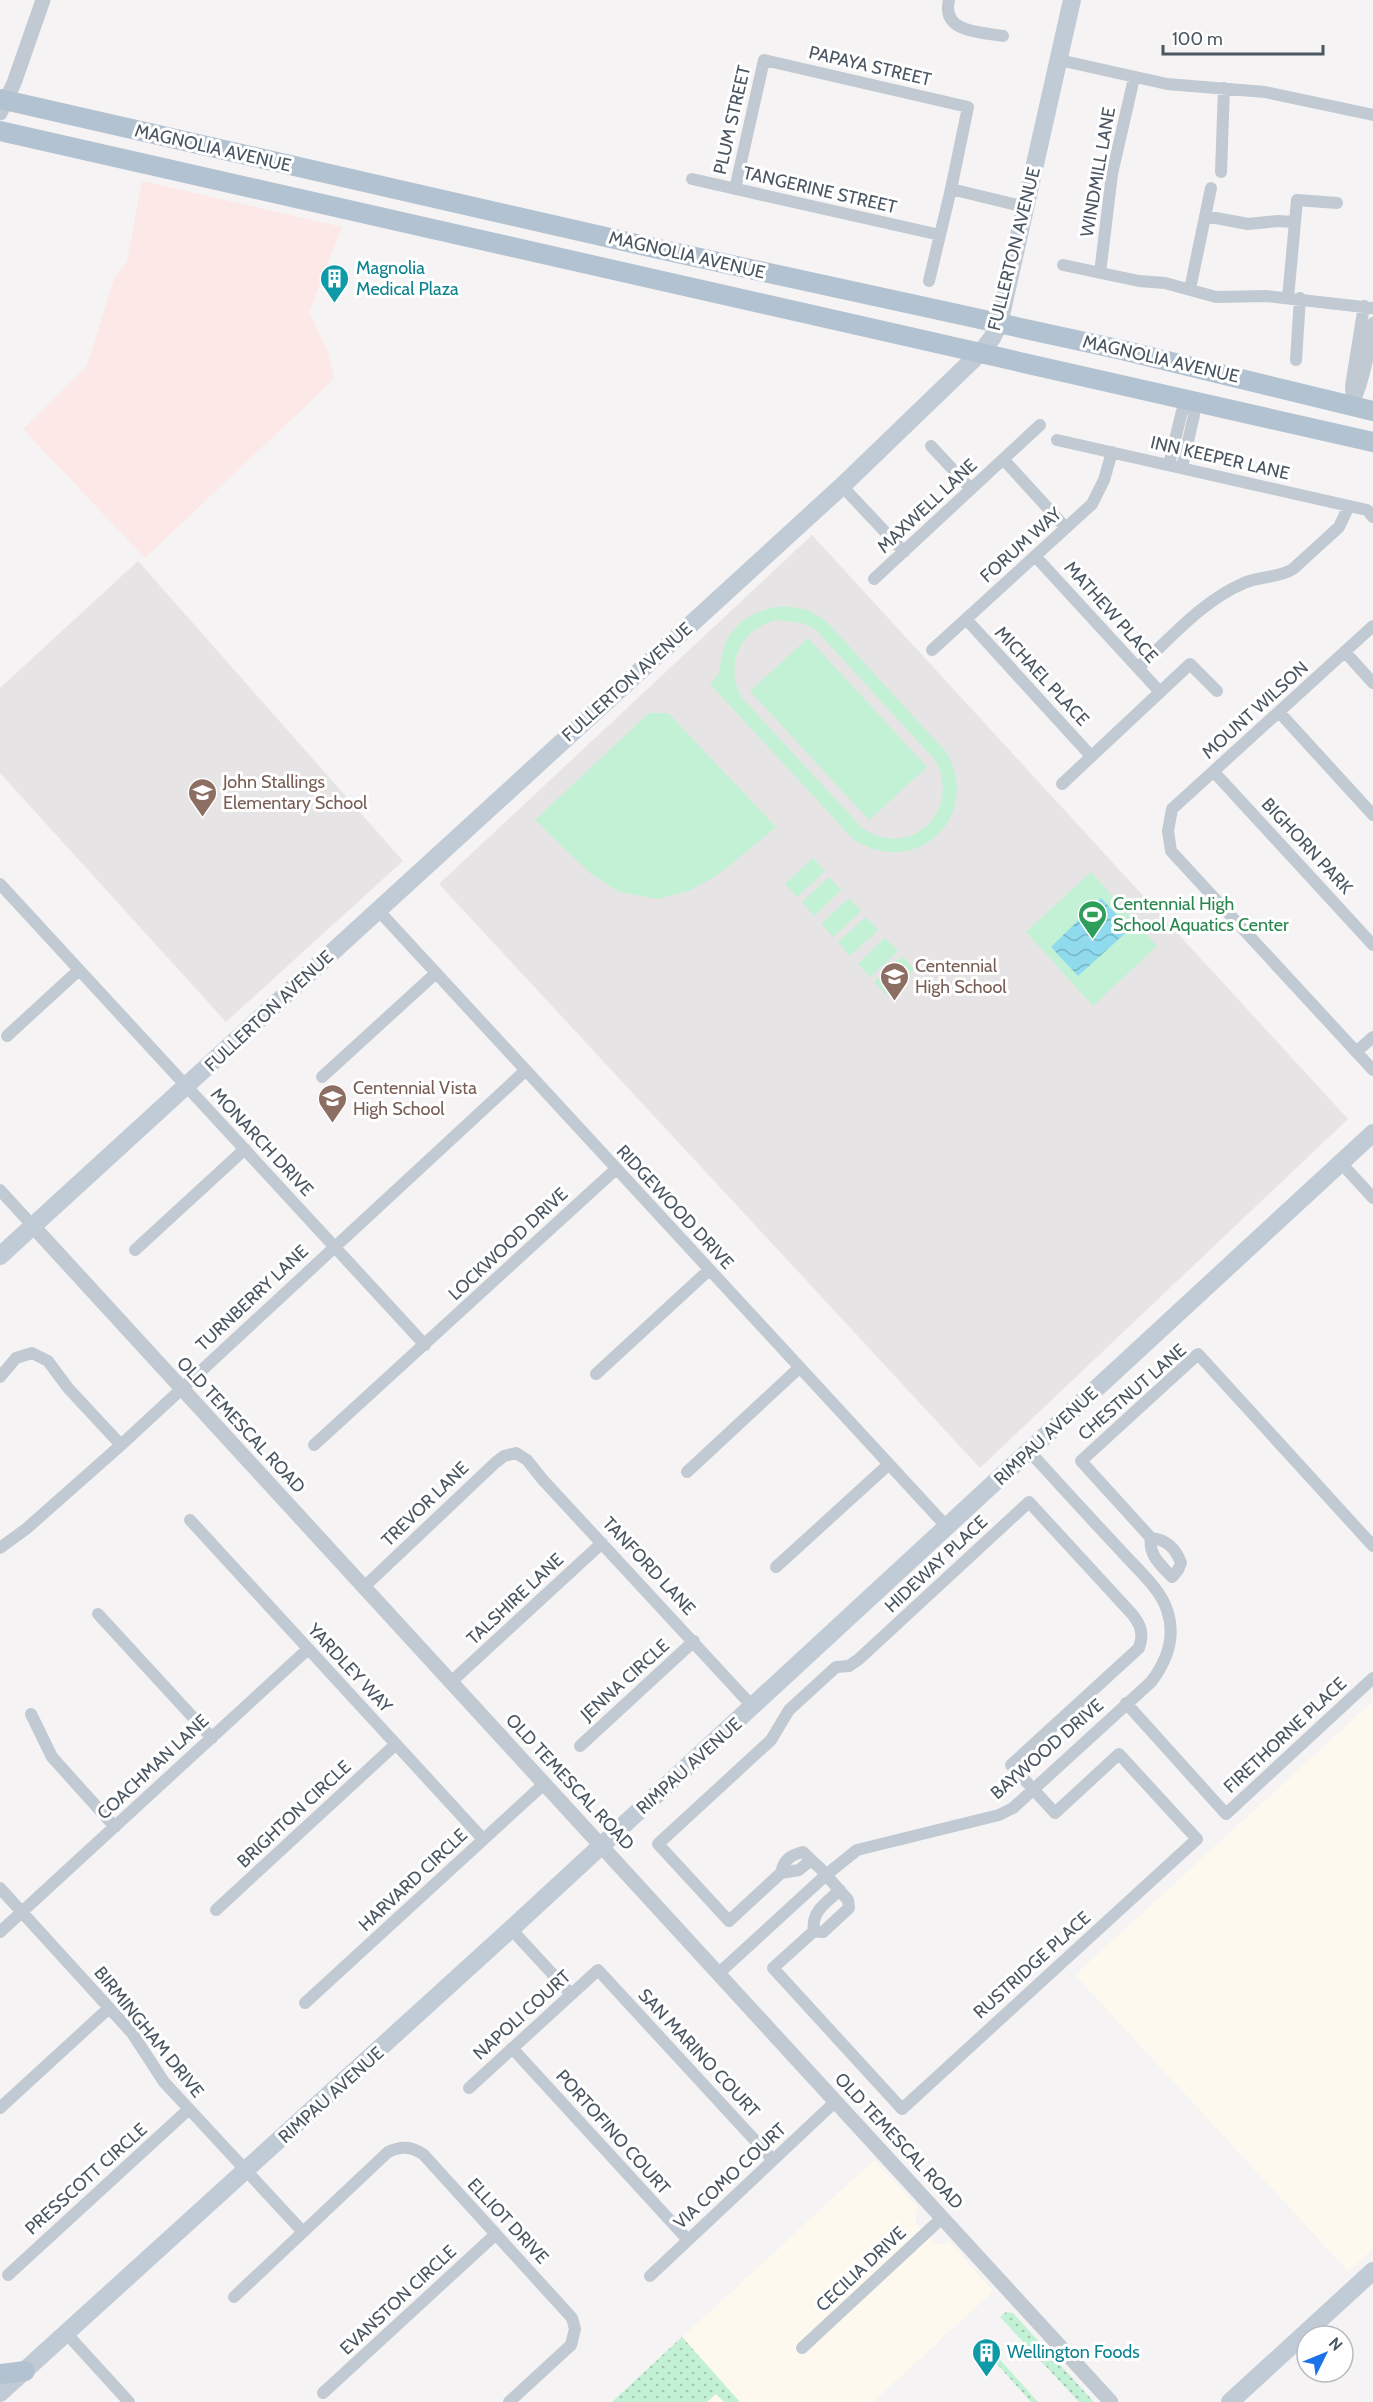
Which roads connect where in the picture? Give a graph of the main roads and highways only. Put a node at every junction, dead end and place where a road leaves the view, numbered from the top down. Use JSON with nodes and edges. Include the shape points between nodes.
{"nodes":[{"id":1,"x":1072,"y":0,"type":"edge"},
{"id":2,"x":2,"y":104,"type":"edge"},
{"id":3,"x":0,"y":131,"type":"edge"},
{"id":4,"x":369,"y":183,"type":"junction"},
{"id":5,"x":363,"y":213,"type":"junction"},
{"id":6,"x":779,"y":275,"type":"junction"},
{"id":7,"x":771,"y":305,"type":"junction"},
{"id":8,"x":999,"y":324,"type":"junction"},
{"id":9,"x":981,"y":352,"type":"junction"},
{"id":10,"x":1198,"y":369,"type":"junction"},
{"id":11,"x":1191,"y":399,"type":"junction"},
{"id":12,"x":1352,"y":406,"type":"junction"},
{"id":13,"x":1373,"y":411,"type":"edge"},
{"id":14,"x":1346,"y":436,"type":"junction"},
{"id":15,"x":1373,"y":442,"type":"edge"},
{"id":16,"x":1373,"y":1133,"type":"edge"},
{"id":17,"x":0,"y":1256,"type":"edge"},
{"id":18,"x":1373,"y":2271,"type":"edge"},
{"id":19,"x":25,"y":2371,"type":"junction"},
{"id":20,"x":0,"y":2374,"type":"edge"},
{"id":21,"x":0,"y":2394,"type":"edge"},
{"id":22,"x":1230,"y":2402,"type":"edge"}],
"edges":[{"from":1,"to":8,"type":"main road","name":"FULLERTON AVENUE"},
{"from":2,"to":4,"type":"main road","name":"MAGNOLIA AVENUE"},
{"from":3,"to":5,"type":"main road","name":"MAGNOLIA AVENUE"},
{"from":4,"to":5,"type":"main road"},
{"from":4,"to":6,"type":"main road","name":"MAGNOLIA AVENUE"},
{"from":5,"to":7,"type":"main road","name":"MAGNOLIA AVENUE"},
{"from":6,"to":7,"type":"main road"},
{"from":6,"to":8,"type":"main road","name":"MAGNOLIA AVENUE"},
{"from":7,"to":9,"type":"main road","name":"MAGNOLIA AVENUE"},
{"from":8,"to":9,"type":"main road","name":"FULLERTON AVENUE"},
{"from":8,"to":10,"type":"main road","name":"MAGNOLIA AVENUE"},
{"from":9,"to":11,"type":"main road","name":"MAGNOLIA AVENUE"},
{"from":9,"to":17,"type":"main road","name":"FULLERTON AVENUE","via":[[842,486]]},
{"from":10,"to":11,"type":"main road"},
{"from":10,"to":12,"type":"main road","name":"MAGNOLIA AVENUE"},
{"from":11,"to":14,"type":"main road","name":"MAGNOLIA AVENUE"},
{"from":12,"to":13,"type":"main road","name":"MAGNOLIA AVENUE"},
{"from":12,"to":14,"type":"main road"},
{"from":14,"to":15,"type":"main road","name":"MAGNOLIA AVENUE"},
{"from":16,"to":19,"type":"main road","name":"RIMPAU AVENUE","via":[[512,1929]]},
{"from":18,"to":22,"type":"main road"},
{"from":19,"to":20,"type":"main road"},
{"from":19,"to":21,"type":"main road","name":"RIMPAU AVENUE"}]}
